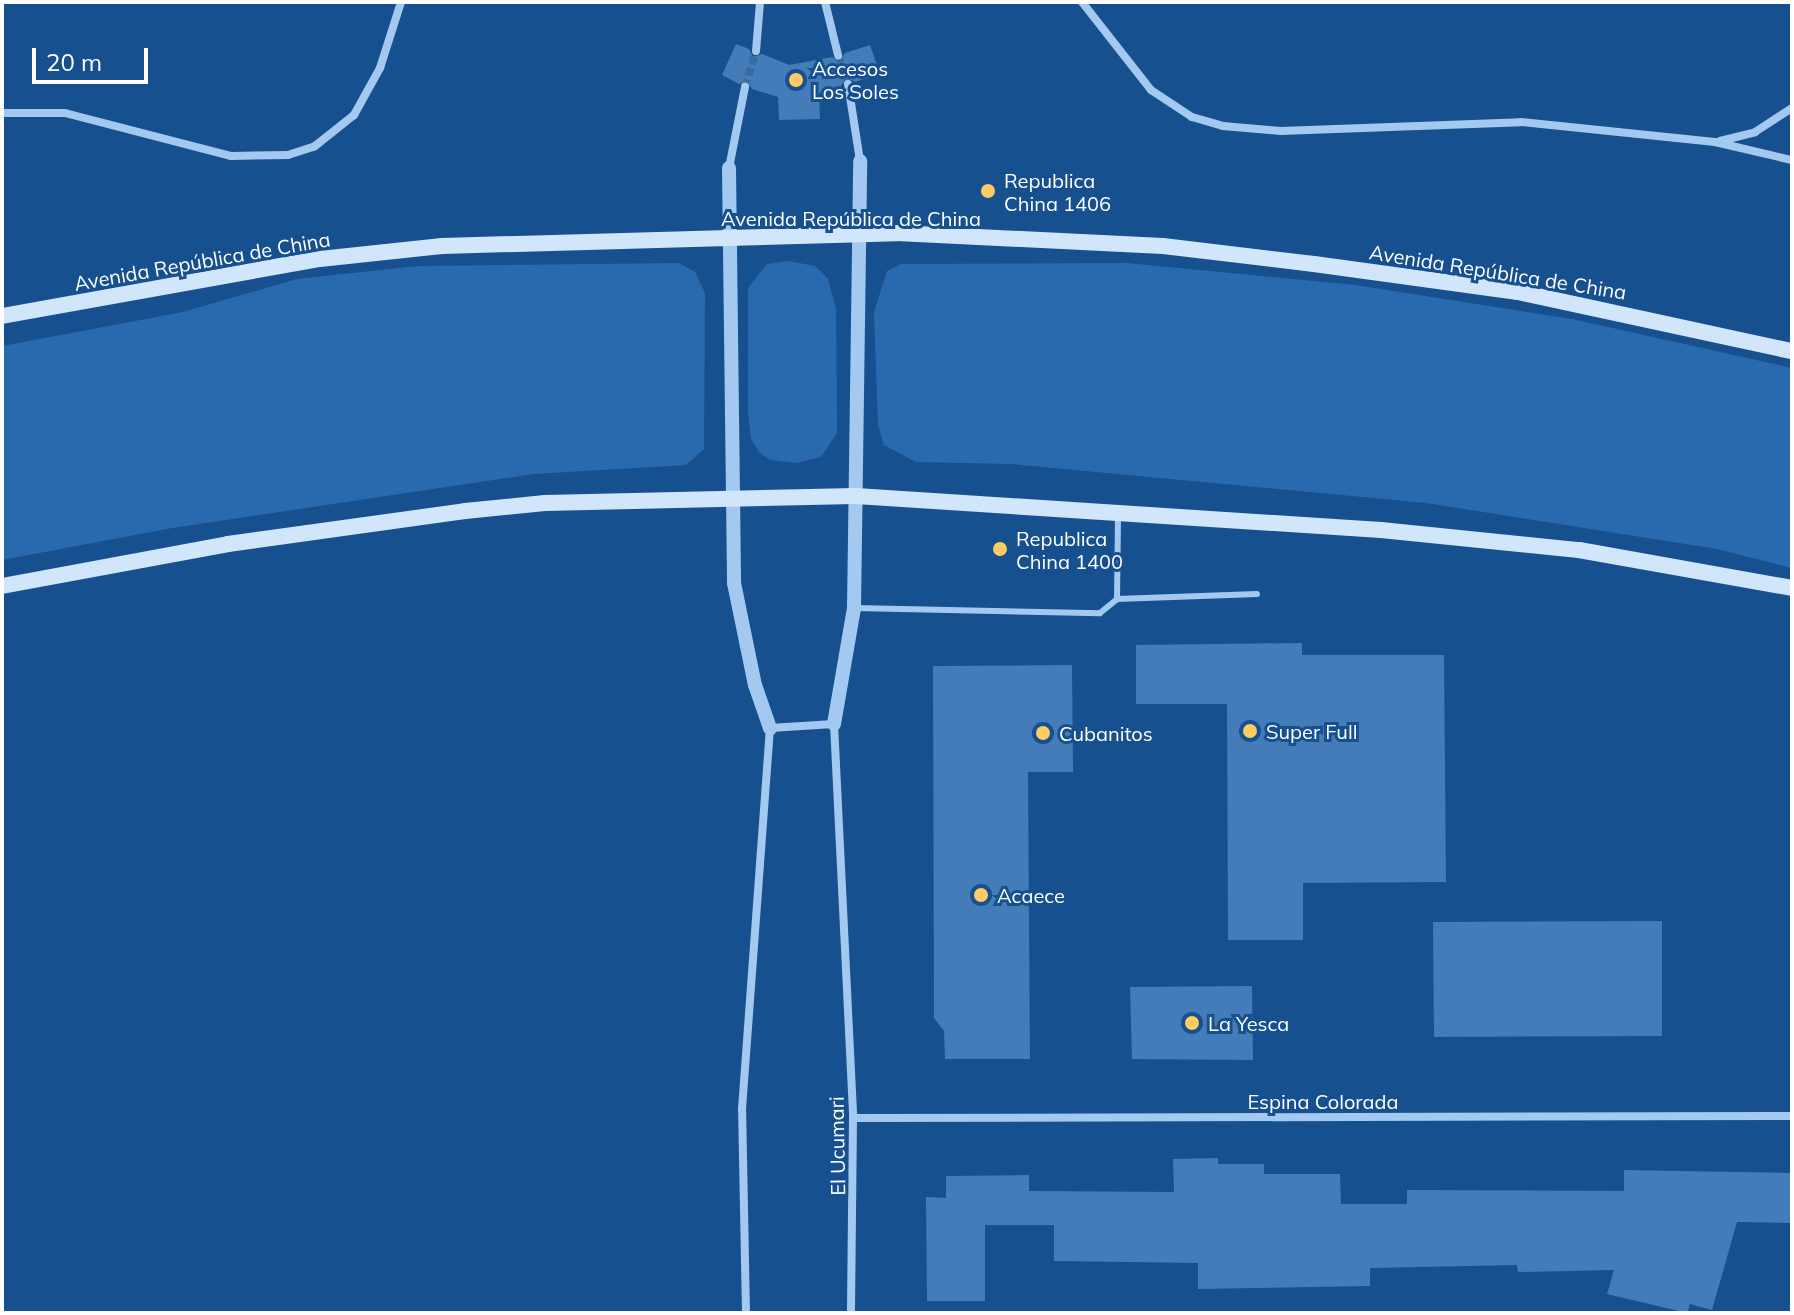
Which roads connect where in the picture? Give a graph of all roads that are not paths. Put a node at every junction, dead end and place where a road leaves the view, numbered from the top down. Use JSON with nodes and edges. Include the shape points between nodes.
{"nodes":[{"id":1,"x":401,"y":2,"type":"edge"},
{"id":2,"x":760,"y":2,"type":"edge"},
{"id":3,"x":825,"y":2,"type":"edge"},
{"id":4,"x":1082,"y":2,"type":"edge"},
{"id":5,"x":756,"y":51,"type":"tunnel mouth"},
{"id":6,"x":838,"y":55,"type":"tunnel mouth"},
{"id":7,"x":848,"y":84,"type":"tunnel mouth"},
{"id":8,"x":745,"y":87,"type":"tunnel mouth"},
{"id":9,"x":1792,"y":108,"type":"edge"},
{"id":10,"x":2,"y":113,"type":"edge"},
{"id":11,"x":1715,"y":142,"type":"junction"},
{"id":12,"x":1792,"y":160,"type":"edge"},
{"id":13,"x":860,"y":161,"type":"joint"},
{"id":14,"x":729,"y":168,"type":"joint"},
{"id":15,"x":858,"y":236,"type":"junction"},
{"id":16,"x":728,"y":239,"type":"junction"},
{"id":17,"x":2,"y":316,"type":"edge"},
{"id":18,"x":1792,"y":351,"type":"edge"},
{"id":19,"x":856,"y":496,"type":"junction"},
{"id":20,"x":729,"y":501,"type":"junction"},
{"id":21,"x":1118,"y":515,"type":"junction"},
{"id":22,"x":2,"y":586,"type":"edge"},
{"id":23,"x":1792,"y":588,"type":"edge"},
{"id":24,"x":1257,"y":594,"type":"dead end"},
{"id":25,"x":1117,"y":599,"type":"junction"},
{"id":26,"x":854,"y":608,"type":"junction"},
{"id":27,"x":834,"y":724,"type":"junction"},
{"id":28,"x":770,"y":728,"type":"junction"},
{"id":29,"x":1792,"y":1116,"type":"edge"},
{"id":30,"x":853,"y":1118,"type":"junction"},
{"id":31,"x":746,"y":1313,"type":"edge"},
{"id":32,"x":851,"y":1313,"type":"edge"}],
"edges":[{"from":1,"to":10,"type":"street","via":[[380,68],[354,115],[315,146],[288,155],[231,156],[65,113]]},
{"from":2,"to":5,"type":"street"},
{"from":3,"to":6,"type":"street"},
{"from":4,"to":11,"type":"street","via":[[1151,90],[1192,117],[1223,126],[1281,131],[1521,122]]},
{"from":7,"to":13,"type":"street"},
{"from":8,"to":14,"type":"street"},
{"from":9,"to":11,"type":"street","via":[[1755,132]]},
{"from":11,"to":12,"type":"street"},
{"from":13,"to":15,"type":"street"},
{"from":14,"to":16,"type":"street"},
{"from":15,"to":16,"type":"main road","name":"Avenida República de China"},
{"from":15,"to":18,"type":"main road","name":"Avenida República de China","via":[[1178,247],[1518,292]]},
{"from":15,"to":19,"type":"street"},
{"from":16,"to":17,"type":"main road","name":"Avenida República de China","via":[[539,240],[396,250]]},
{"from":16,"to":20,"type":"street"},
{"from":19,"to":20,"type":"main road"},
{"from":19,"to":21,"type":"main road"},
{"from":19,"to":26,"type":"street"},
{"from":20,"to":22,"type":"main road","via":[[545,503],[465,511],[228,544]]},
{"from":20,"to":28,"type":"street","via":[[743,634]]},
{"from":21,"to":23,"type":"main road","via":[[1381,530],[1579,550]]},
{"from":21,"to":25,"type":"lane"},
{"from":24,"to":25,"type":"lane"},
{"from":25,"to":26,"type":"lane","via":[[1100,613]]},
{"from":26,"to":27,"type":"street"},
{"from":27,"to":28,"type":"street"},
{"from":27,"to":30,"type":"street","name":"El Ucumari"},
{"from":28,"to":31,"type":"street","via":[[742,1109]]},
{"from":29,"to":30,"type":"street","name":"Espina Colorada"},
{"from":30,"to":32,"type":"street","name":"El Ucumari"}]}
